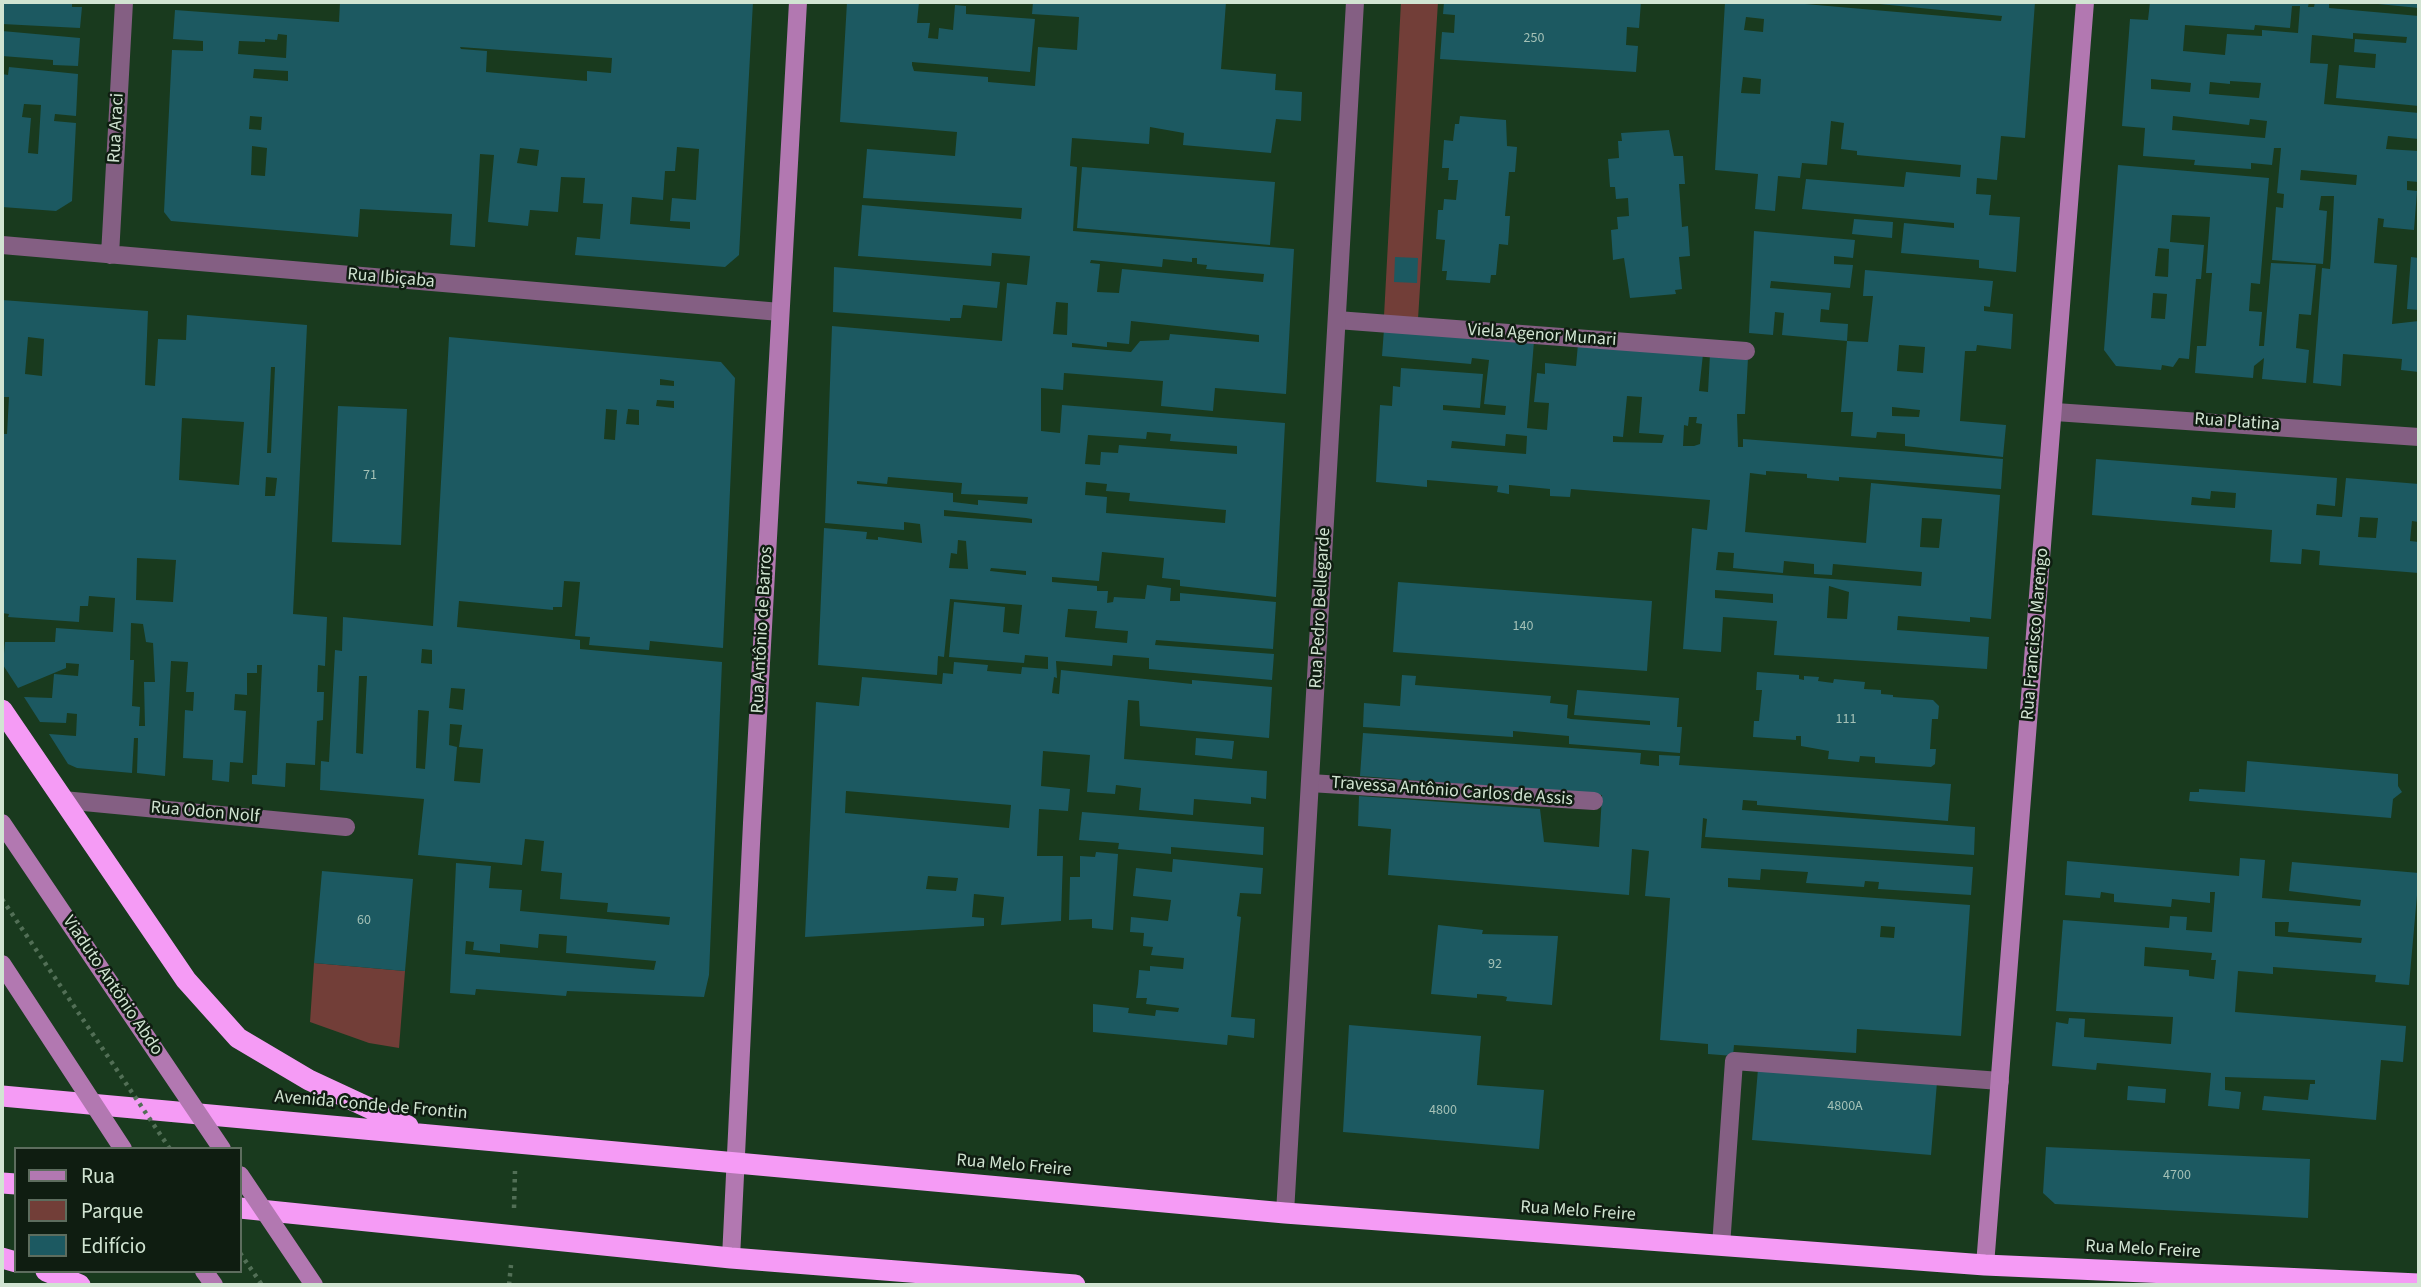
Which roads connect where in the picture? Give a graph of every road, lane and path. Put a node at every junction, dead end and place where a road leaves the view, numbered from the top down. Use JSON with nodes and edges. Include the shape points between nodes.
{"nodes":[{"id":1,"x":124,"y":2,"type":"edge"},
{"id":2,"x":799,"y":2,"type":"edge"},
{"id":3,"x":1355,"y":2,"type":"edge"},
{"id":4,"x":2085,"y":2,"type":"edge"},
{"id":5,"x":2,"y":245,"type":"edge"},
{"id":6,"x":110,"y":255,"type":"junction"},
{"id":7,"x":780,"y":313,"type":"junction"},
{"id":8,"x":1338,"y":320,"type":"junction"},
{"id":9,"x":1746,"y":351,"type":"dead end"},
{"id":10,"x":2055,"y":412,"type":"junction"},
{"id":11,"x":2419,"y":437,"type":"edge"},
{"id":12,"x":2,"y":710,"type":"edge"},
{"id":13,"x":1310,"y":783,"type":"junction"},
{"id":14,"x":63,"y":800,"type":"junction"},
{"id":15,"x":1594,"y":802,"type":"dead end"},
{"id":16,"x":2,"y":824,"type":"edge"},
{"id":17,"x":346,"y":827,"type":"dead end"},
{"id":18,"x":2,"y":899,"type":"edge"},
{"id":19,"x":2,"y":964,"type":"edge"},
{"id":20,"x":2000,"y":1081,"type":"junction"},
{"id":21,"x":2,"y":1096,"type":"edge"},
{"id":22,"x":422,"y":1132,"type":"junction"},
{"id":23,"x":122,"y":1147,"type":"edge"},
{"id":24,"x":169,"y":1147,"type":"edge"},
{"id":25,"x":221,"y":1147,"type":"edge"},
{"id":26,"x":736,"y":1163,"type":"junction"},
{"id":27,"x":242,"y":1178,"type":"edge"},
{"id":28,"x":242,"y":1208,"type":"edge"},
{"id":29,"x":1285,"y":1213,"type":"junction"},
{"id":30,"x":1721,"y":1245,"type":"junction"},
{"id":31,"x":242,"y":1255,"type":"edge"},
{"id":32,"x":731,"y":1258,"type":"junction"},
{"id":33,"x":1985,"y":1265,"type":"junction"},
{"id":34,"x":51,"y":1273,"type":"edge"},
{"id":35,"x":2158,"y":1280,"type":"edge"},
{"id":36,"x":2419,"y":1283,"type":"edge"},
{"id":37,"x":80,"y":1285,"type":"edge"},
{"id":38,"x":262,"y":1285,"type":"edge"},
{"id":39,"x":314,"y":1285,"type":"edge"},
{"id":40,"x":1074,"y":1285,"type":"edge"}],
"edges":[{"from":1,"to":6,"type":"street","name":"Rua Araci"},
{"from":2,"to":7,"type":"main road","name":"Rua Antônio de Barros"},
{"from":3,"to":8,"type":"street","name":"Rua Pedro Bellegarde"},
{"from":4,"to":10,"type":"main road","name":"Rua Francisco Marengo"},
{"from":5,"to":6,"type":"street","name":"Rua Ibiçaba"},
{"from":6,"to":7,"type":"street","name":"Rua Ibiçaba"},
{"from":7,"to":26,"type":"main road","name":"Rua Antônio de Barros"},
{"from":8,"to":9,"type":"street","name":"Viela Agenor Munari"},
{"from":8,"to":13,"type":"street","name":"Rua Pedro Bellegarde"},
{"from":10,"to":11,"type":"street","name":"Rua Platina"},
{"from":10,"to":20,"type":"main road","name":"Rua Francisco Marengo"},
{"from":12,"to":14,"type":"highway"},
{"from":13,"to":15,"type":"street","name":"Travessa Antônio Carlos de Assis"},
{"from":13,"to":29,"type":"street","name":"Rua Pedro Bellegarde"},
{"from":14,"to":17,"type":"street","name":"Rua Odon Nolf"},
{"from":14,"to":22,"type":"highway","via":[[186,980],[238,1038],[309,1080]]},
{"from":16,"to":25,"type":"main road","name":"Viaduto Antônio Abdo","bridge":true},
{"from":18,"to":24,"type":"path","bridge":true},
{"from":19,"to":23,"type":"main road","bridge":true},
{"from":20,"to":30,"type":"street","via":[[1734,1061]]},
{"from":20,"to":33,"type":"main road","name":"Rua Francisco Marengo"},
{"from":21,"to":22,"type":"highway","name":"Avenida Conde de Frontin"},
{"from":22,"to":26,"type":"highway","name":"Avenida Conde de Frontin"},
{"from":26,"to":29,"type":"highway","name":"Rua Melo Freire"},
{"from":26,"to":32,"type":"main road","name":"Rua Antônio de Barros"},
{"from":27,"to":39,"type":"main road","bridge":true},
{"from":28,"to":32,"type":"highway"},
{"from":29,"to":30,"type":"highway","name":"Rua Melo Freire"},
{"from":30,"to":33,"type":"highway","name":"Rua Melo Freire"},
{"from":31,"to":38,"type":"path"},
{"from":32,"to":40,"type":"highway"},
{"from":33,"to":35,"type":"highway","name":"Rua Melo Freire"},
{"from":34,"to":37,"type":"highway"},
{"from":35,"to":36,"type":"highway","name":"Rua Melo Freire"}]}
